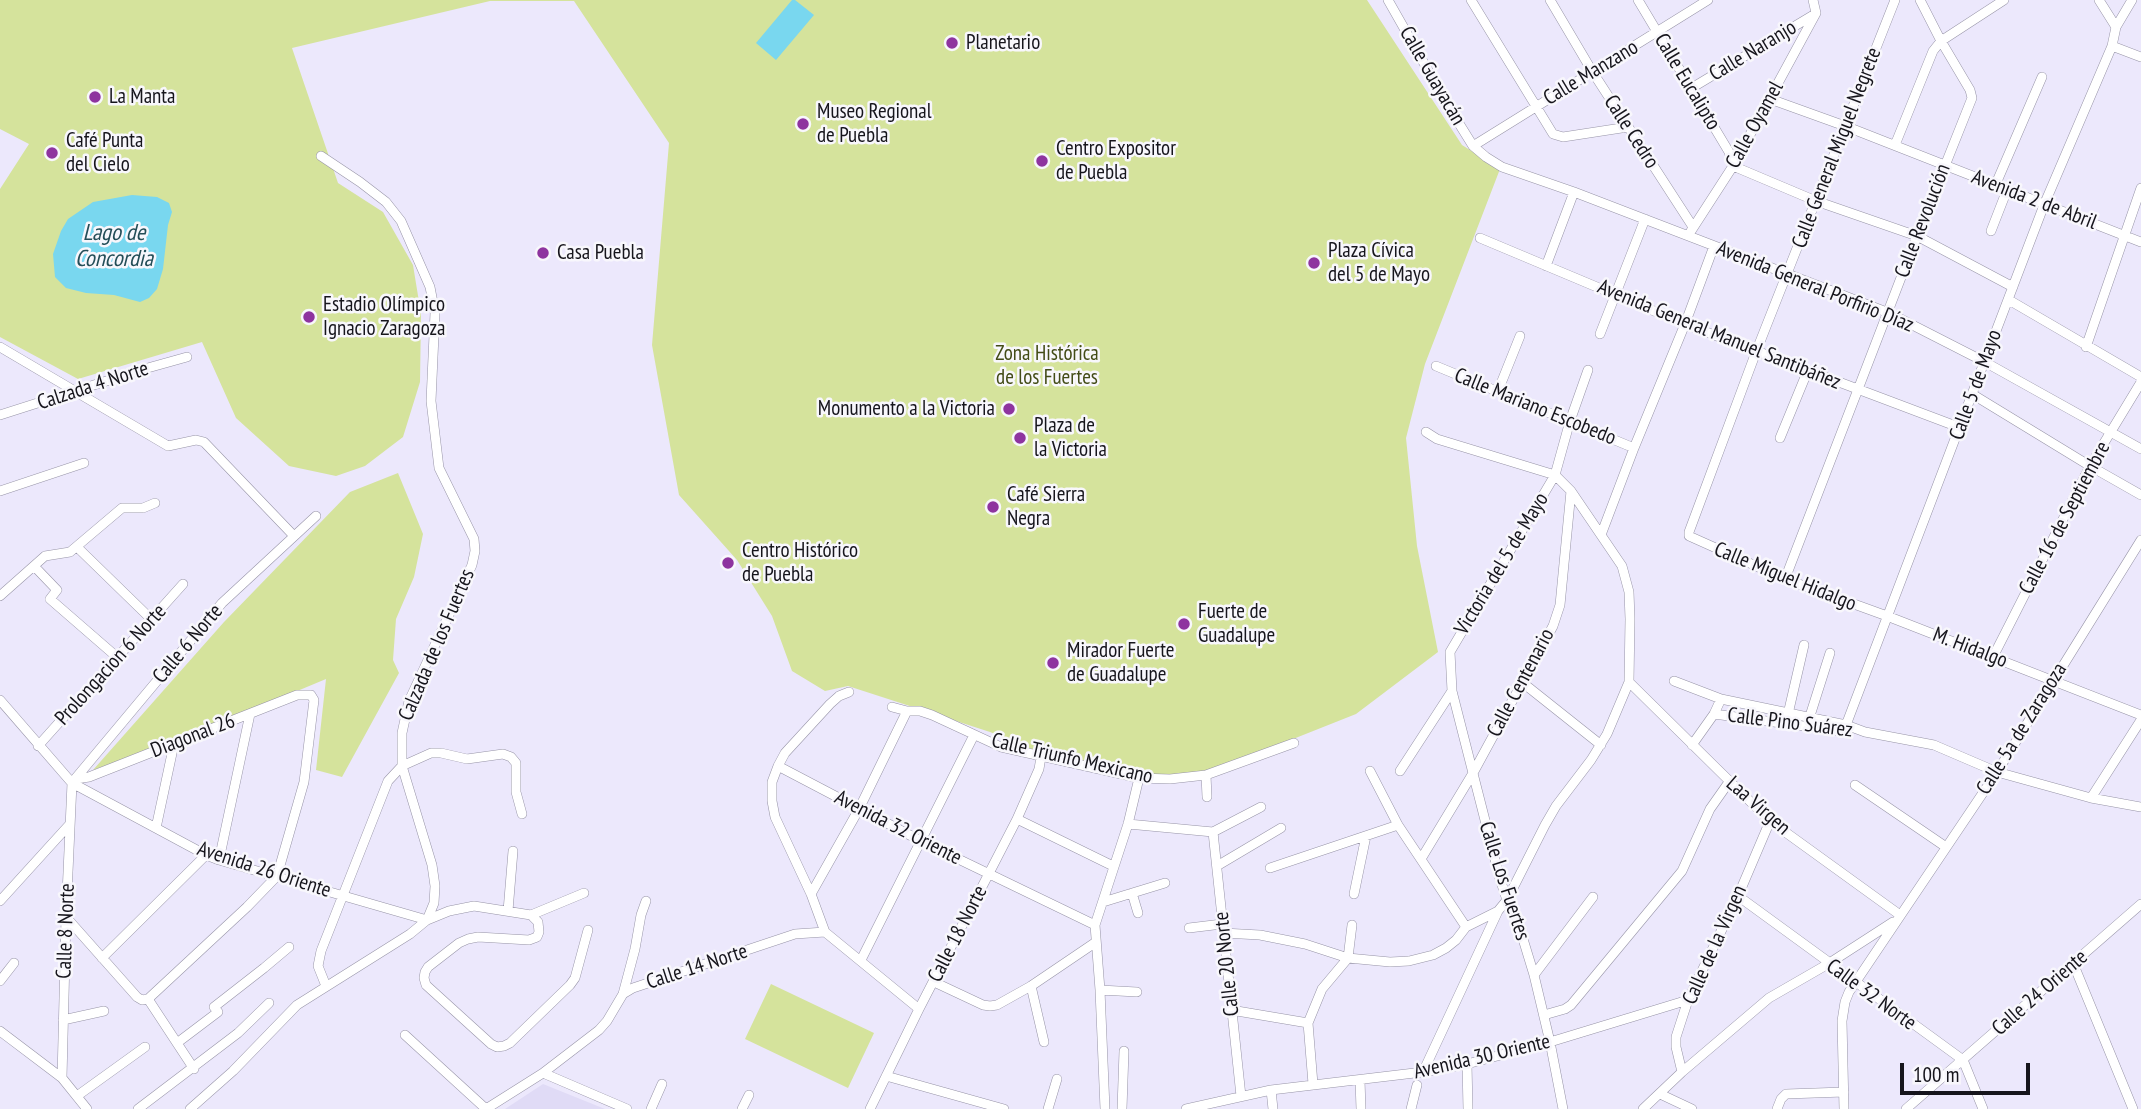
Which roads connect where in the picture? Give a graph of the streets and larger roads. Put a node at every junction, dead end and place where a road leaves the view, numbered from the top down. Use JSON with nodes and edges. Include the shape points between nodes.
{"nodes":[{"id":1,"x":1471,"y":0,"type":"edge"},
{"id":2,"x":1550,"y":0,"type":"edge"},
{"id":3,"x":1637,"y":0,"type":"edge"},
{"id":4,"x":1709,"y":0,"type":"edge"},
{"id":5,"x":1813,"y":0,"type":"edge"},
{"id":6,"x":1895,"y":0,"type":"edge"},
{"id":7,"x":1920,"y":0,"type":"edge"},
{"id":8,"x":2004,"y":0,"type":"edge"},
{"id":9,"x":2099,"y":0,"type":"edge"},
{"id":10,"x":2132,"y":0,"type":"edge"},
{"id":11,"x":1391,"y":1,"type":"edge"},
{"id":12,"x":1816,"y":13,"type":"junction"},
{"id":13,"x":2116,"y":27,"type":"junction"},
{"id":14,"x":1658,"y":32,"type":"junction"},
{"id":15,"x":1941,"y":41,"type":"junction"},
{"id":16,"x":2112,"y":46,"type":"junction"},
{"id":17,"x":2141,"y":57,"type":"edge"},
{"id":18,"x":1592,"y":71,"type":"junction"},
{"id":19,"x":2042,"y":78,"type":"dead end"},
{"id":20,"x":1690,"y":89,"type":"junction"},
{"id":21,"x":1770,"y":99,"type":"junction"},
{"id":22,"x":1536,"y":107,"type":"junction"},
{"id":23,"x":1845,"y":126,"type":"junction"},
{"id":24,"x":1628,"y":127,"type":"junction"},
{"id":25,"x":1895,"y":145,"type":"junction"},
{"id":26,"x":1475,"y":148,"type":"junction"},
{"id":27,"x":321,"y":156,"type":"dead end"},
{"id":28,"x":1944,"y":165,"type":"junction"},
{"id":29,"x":1733,"y":166,"type":"junction"},
{"id":30,"x":1995,"y":186,"type":"junction"},
{"id":31,"x":2141,"y":188,"type":"edge"},
{"id":32,"x":2007,"y":190,"type":"junction"},
{"id":33,"x":1574,"y":191,"type":"junction"},
{"id":34,"x":1816,"y":201,"type":"junction"},
{"id":35,"x":2044,"y":205,"type":"junction"},
{"id":36,"x":1645,"y":219,"type":"junction"},
{"id":37,"x":1691,"y":231,"type":"junction"},
{"id":38,"x":1991,"y":231,"type":"dead end"},
{"id":39,"x":2124,"y":235,"type":"junction"},
{"id":40,"x":1917,"y":236,"type":"junction"},
{"id":41,"x":1480,"y":238,"type":"dead end"},
{"id":42,"x":2141,"y":242,"type":"edge"},
{"id":43,"x":1714,"y":246,"type":"junction"},
{"id":44,"x":1546,"y":266,"type":"junction"},
{"id":45,"x":1788,"y":273,"type":"junction"},
{"id":46,"x":2013,"y":288,"type":"junction"},
{"id":47,"x":1616,"y":295,"type":"junction"},
{"id":48,"x":2009,"y":300,"type":"junction"},
{"id":49,"x":1889,"y":313,"type":"junction"},
{"id":50,"x":1685,"y":324,"type":"junction"},
{"id":51,"x":1600,"y":334,"type":"dead end"},
{"id":52,"x":1520,"y":336,"type":"dead end"},
{"id":53,"x":0,"y":347,"type":"edge"},
{"id":54,"x":2086,"y":347,"type":"junction"},
{"id":55,"x":1756,"y":352,"type":"junction"},
{"id":56,"x":187,"y":357,"type":"dead end"},
{"id":57,"x":1983,"y":361,"type":"junction"},
{"id":58,"x":1436,"y":366,"type":"dead end"},
{"id":59,"x":1588,"y":370,"type":"dead end"},
{"id":60,"x":1808,"y":370,"type":"junction"},
{"id":61,"x":2141,"y":379,"type":"edge"},
{"id":62,"x":1857,"y":390,"type":"junction"},
{"id":63,"x":1497,"y":391,"type":"junction"},
{"id":64,"x":75,"y":392,"type":"junction"},
{"id":65,"x":1972,"y":394,"type":"junction"},
{"id":66,"x":0,"y":415,"type":"edge"},
{"id":67,"x":1570,"y":421,"type":"junction"},
{"id":68,"x":1961,"y":428,"type":"junction"},
{"id":69,"x":2112,"y":431,"type":"junction"},
{"id":70,"x":1426,"y":432,"type":"dead end"},
{"id":71,"x":1780,"y":438,"type":"dead end"},
{"id":72,"x":1634,"y":447,"type":"junction"},
{"id":73,"x":2141,"y":449,"type":"edge"},
{"id":74,"x":84,"y":463,"type":"dead end"},
{"id":75,"x":2090,"y":466,"type":"junction"},
{"id":76,"x":1555,"y":475,"type":"junction"},
{"id":77,"x":0,"y":491,"type":"edge"},
{"id":78,"x":1572,"y":491,"type":"junction"},
{"id":79,"x":2141,"y":495,"type":"edge"},
{"id":80,"x":155,"y":503,"type":"dead end"},
{"id":81,"x":316,"y":516,"type":"dead end"},
{"id":82,"x":1689,"y":532,"type":"joint"},
{"id":83,"x":1601,"y":535,"type":"junction"},
{"id":84,"x":294,"y":536,"type":"junction"},
{"id":85,"x":2141,"y":540,"type":"edge"},
{"id":86,"x":76,"y":547,"type":"junction"},
{"id":87,"x":34,"y":566,"type":"junction"},
{"id":88,"x":1785,"y":579,"type":"junction"},
{"id":89,"x":183,"y":584,"type":"dead end"},
{"id":90,"x":0,"y":596,"type":"edge"},
{"id":91,"x":1887,"y":616,"type":"junction"},
{"id":92,"x":151,"y":619,"type":"junction"},
{"id":93,"x":1804,"y":645,"type":"dead end"},
{"id":94,"x":1450,"y":652,"type":"joint"},
{"id":95,"x":1830,"y":653,"type":"dead end"},
{"id":96,"x":1993,"y":657,"type":"junction"},
{"id":97,"x":118,"y":658,"type":"junction"},
{"id":98,"x":2053,"y":680,"type":"junction"},
{"id":99,"x":1674,"y":681,"type":"dead end"},
{"id":100,"x":1629,"y":682,"type":"junction"},
{"id":101,"x":1522,"y":683,"type":"junction"},
{"id":102,"x":1452,"y":691,"type":"junction"},
{"id":103,"x":849,"y":692,"type":"dead end"},
{"id":104,"x":1721,"y":699,"type":"junction"},
{"id":105,"x":0,"y":700,"type":"edge"},
{"id":106,"x":892,"y":707,"type":"dead end"},
{"id":107,"x":1767,"y":710,"type":"junction"},
{"id":108,"x":907,"y":711,"type":"junction"},
{"id":109,"x":250,"y":714,"type":"junction"},
{"id":110,"x":1714,"y":714,"type":"junction"},
{"id":111,"x":1788,"y":714,"type":"junction"},
{"id":112,"x":2141,"y":715,"type":"edge"},
{"id":113,"x":1809,"y":719,"type":"junction"},
{"id":114,"x":2141,"y":720,"type":"edge"},
{"id":115,"x":1763,"y":722,"type":"junction"},
{"id":116,"x":1845,"y":729,"type":"junction"},
{"id":117,"x":974,"y":736,"type":"junction"},
{"id":118,"x":1294,"y":743,"type":"dead end"},
{"id":119,"x":174,"y":744,"type":"junction"},
{"id":120,"x":1601,"y":745,"type":"junction"},
{"id":121,"x":1692,"y":745,"type":"junction"},
{"id":122,"x":38,"y":746,"type":"junction"},
{"id":123,"x":1041,"y":757,"type":"junction"},
{"id":124,"x":402,"y":766,"type":"junction"},
{"id":125,"x":778,"y":766,"type":"junction"},
{"id":126,"x":1370,"y":771,"type":"dead end"},
{"id":127,"x":1400,"y":771,"type":"dead end"},
{"id":128,"x":1997,"y":772,"type":"junction"},
{"id":129,"x":1473,"y":773,"type":"junction"},
{"id":130,"x":1206,"y":775,"type":"junction"},
{"id":131,"x":1139,"y":779,"type":"junction"},
{"id":132,"x":74,"y":781,"type":"junction"},
{"id":133,"x":1729,"y":782,"type":"junction"},
{"id":134,"x":1855,"y":785,"type":"dead end"},
{"id":135,"x":1207,"y":797,"type":"dead end"},
{"id":136,"x":2091,"y":798,"type":"junction"},
{"id":137,"x":1261,"y":807,"type":"dead end"},
{"id":138,"x":2141,"y":807,"type":"edge"},
{"id":139,"x":859,"y":809,"type":"junction"},
{"id":140,"x":522,"y":814,"type":"dead end"},
{"id":141,"x":1017,"y":819,"type":"junction"},
{"id":142,"x":1770,"y":821,"type":"junction"},
{"id":143,"x":1128,"y":824,"type":"junction"},
{"id":144,"x":69,"y":825,"type":"junction"},
{"id":145,"x":1398,"y":825,"type":"junction"},
{"id":146,"x":156,"y":828,"type":"junction"},
{"id":147,"x":1281,"y":828,"type":"dead end"},
{"id":148,"x":1213,"y":832,"type":"junction"},
{"id":149,"x":1366,"y":836,"type":"junction"},
{"id":150,"x":921,"y":841,"type":"junction"},
{"id":151,"x":1946,"y":847,"type":"junction"},
{"id":152,"x":513,"y":851,"type":"dead end"},
{"id":153,"x":206,"y":855,"type":"junction"},
{"id":154,"x":1421,"y":859,"type":"junction"},
{"id":155,"x":219,"y":860,"type":"junction"},
{"id":156,"x":1113,"y":866,"type":"junction"},
{"id":157,"x":1217,"y":866,"type":"junction"},
{"id":158,"x":1270,"y":869,"type":"dead end"},
{"id":159,"x":989,"y":874,"type":"junction"},
{"id":160,"x":277,"y":876,"type":"junction"},
{"id":161,"x":1165,"y":883,"type":"dead end"},
{"id":162,"x":584,"y":893,"type":"dead end"},
{"id":163,"x":1132,"y":893,"type":"junction"},
{"id":164,"x":811,"y":894,"type":"junction"},
{"id":165,"x":1354,"y":894,"type":"dead end"},
{"id":166,"x":342,"y":895,"type":"junction"},
{"id":167,"x":1738,"y":896,"type":"junction"},
{"id":168,"x":1592,"y":897,"type":"dead end"},
{"id":169,"x":1507,"y":900,"type":"junction"},
{"id":170,"x":0,"y":901,"type":"edge"},
{"id":171,"x":646,"y":901,"type":"dead end"},
{"id":172,"x":1103,"y":902,"type":"junction"},
{"id":173,"x":2141,"y":904,"type":"edge"},
{"id":174,"x":509,"y":911,"type":"junction"},
{"id":175,"x":1498,"y":911,"type":"junction"},
{"id":176,"x":1138,"y":913,"type":"dead end"},
{"id":177,"x":531,"y":915,"type":"junction"},
{"id":178,"x":1899,"y":916,"type":"junction"},
{"id":179,"x":66,"y":918,"type":"junction"},
{"id":180,"x":427,"y":920,"type":"junction"},
{"id":181,"x":1094,"y":925,"type":"junction"},
{"id":182,"x":1352,"y":925,"type":"dead end"},
{"id":183,"x":1466,"y":927,"type":"junction"},
{"id":184,"x":1188,"y":928,"type":"dead end"},
{"id":185,"x":1223,"y":928,"type":"junction"},
{"id":186,"x":588,"y":930,"type":"dead end"},
{"id":187,"x":825,"y":932,"type":"junction"},
{"id":188,"x":1096,"y":942,"type":"junction"},
{"id":189,"x":289,"y":947,"type":"dead end"},
{"id":190,"x":102,"y":958,"type":"junction"},
{"id":191,"x":1348,"y":958,"type":"junction"},
{"id":192,"x":860,"y":960,"type":"junction"},
{"id":193,"x":14,"y":963,"type":"dead end"},
{"id":194,"x":2073,"y":963,"type":"junction"},
{"id":195,"x":1828,"y":964,"type":"junction"},
{"id":196,"x":1534,"y":975,"type":"junction"},
{"id":197,"x":0,"y":981,"type":"edge"},
{"id":198,"x":933,"y":982,"type":"junction"},
{"id":199,"x":1855,"y":983,"type":"junction"},
{"id":200,"x":326,"y":986,"type":"junction"},
{"id":201,"x":1031,"y":986,"type":"junction"},
{"id":202,"x":1101,"y":989,"type":"junction"},
{"id":203,"x":1137,"y":992,"type":"dead end"},
{"id":204,"x":623,"y":993,"type":"junction"},
{"id":205,"x":145,"y":999,"type":"junction"},
{"id":206,"x":1688,"y":1000,"type":"junction"},
{"id":207,"x":269,"y":1003,"type":"dead end"},
{"id":208,"x":919,"y":1009,"type":"junction"},
{"id":209,"x":1231,"y":1010,"type":"junction"},
{"id":210,"x":104,"y":1011,"type":"dead end"},
{"id":211,"x":1544,"y":1015,"type":"junction"},
{"id":212,"x":63,"y":1020,"type":"junction"},
{"id":213,"x":1308,"y":1023,"type":"junction"},
{"id":214,"x":0,"y":1031,"type":"edge"},
{"id":215,"x":405,"y":1035,"type":"dead end"},
{"id":216,"x":1044,"y":1042,"type":"dead end"},
{"id":217,"x":1550,"y":1042,"type":"junction"},
{"id":218,"x":177,"y":1043,"type":"junction"},
{"id":219,"x":145,"y":1047,"type":"dead end"},
{"id":220,"x":1124,"y":1051,"type":"dead end"},
{"id":221,"x":1963,"y":1060,"type":"junction"},
{"id":222,"x":1467,"y":1064,"type":"junction"},
{"id":223,"x":194,"y":1069,"type":"junction"},
{"id":224,"x":1423,"y":1072,"type":"junction"},
{"id":225,"x":1682,"y":1072,"type":"junction"},
{"id":226,"x":543,"y":1073,"type":"junction"},
{"id":227,"x":886,"y":1076,"type":"junction"},
{"id":228,"x":62,"y":1078,"type":"junction"},
{"id":229,"x":1057,"y":1079,"type":"dead end"},
{"id":230,"x":1360,"y":1080,"type":"junction"},
{"id":231,"x":662,"y":1084,"type":"dead end"},
{"id":232,"x":1313,"y":1084,"type":"junction"},
{"id":233,"x":1417,"y":1085,"type":"dead end"},
{"id":234,"x":1271,"y":1090,"type":"junction"},
{"id":235,"x":1844,"y":1092,"type":"junction"},
{"id":236,"x":1660,"y":1094,"type":"junction"},
{"id":237,"x":749,"y":1095,"type":"dead end"},
{"id":238,"x":77,"y":1096,"type":"junction"},
{"id":239,"x":1241,"y":1096,"type":"junction"},
{"id":240,"x":1230,"y":1099,"type":"junction"},
{"id":241,"x":87,"y":1109,"type":"edge"},
{"id":242,"x":138,"y":1109,"type":"edge"},
{"id":243,"x":190,"y":1109,"type":"edge"},
{"id":244,"x":486,"y":1109,"type":"edge"},
{"id":245,"x":627,"y":1109,"type":"edge"},
{"id":246,"x":652,"y":1109,"type":"edge"},
{"id":247,"x":742,"y":1109,"type":"edge"},
{"id":248,"x":870,"y":1109,"type":"edge"},
{"id":249,"x":1004,"y":1109,"type":"edge"},
{"id":250,"x":1048,"y":1109,"type":"edge"},
{"id":251,"x":1105,"y":1109,"type":"edge"},
{"id":252,"x":1122,"y":1109,"type":"edge"},
{"id":253,"x":1186,"y":1109,"type":"edge"},
{"id":254,"x":1223,"y":1109,"type":"edge"},
{"id":255,"x":1273,"y":1109,"type":"edge"},
{"id":256,"x":1361,"y":1109,"type":"edge"},
{"id":257,"x":1411,"y":1109,"type":"edge"},
{"id":258,"x":1468,"y":1109,"type":"edge"},
{"id":259,"x":1563,"y":1109,"type":"edge"},
{"id":260,"x":1643,"y":1109,"type":"edge"},
{"id":261,"x":1692,"y":1109,"type":"edge"},
{"id":262,"x":1777,"y":1109,"type":"edge"},
{"id":263,"x":1844,"y":1109,"type":"edge"},
{"id":264,"x":1906,"y":1109,"type":"edge"},
{"id":265,"x":1983,"y":1109,"type":"edge"},
{"id":266,"x":2133,"y":1109,"type":"edge"}],
"edges":[{"from":1,"to":22,"type":"street"},
{"from":2,"to":18,"type":"street","name":"Calle Cedro"},
{"from":3,"to":14,"type":"street","name":"Calle Eucalipto"},
{"from":4,"to":14,"type":"street","name":"Calle Manzano"},
{"from":5,"to":12,"type":"street"},
{"from":6,"to":23,"type":"street","name":"Calle General Miguel Negrete"},
{"from":7,"to":15,"type":"street"},
{"from":8,"to":15,"type":"street"},
{"from":9,"to":13,"type":"street"},
{"from":10,"to":13,"type":"street","name":"Calle 5 de Mayo"},
{"from":11,"to":26,"type":"street","name":"Calle Guayacán"},
{"from":12,"to":20,"type":"street","name":"Calle Naranjo"},
{"from":12,"to":21,"type":"street","name":"Calle Oyamel"},
{"from":13,"to":16,"type":"street","name":"Calle 5 de Mayo"},
{"from":14,"to":18,"type":"street","name":"Calle Manzano"},
{"from":14,"to":20,"type":"street","name":"Calle Eucalipto"},
{"from":15,"to":25,"type":"street"},
{"from":15,"to":28,"type":"street","name":"Calle Revolución","via":[[1972,98]]},
{"from":16,"to":17,"type":"street"},
{"from":16,"to":35,"type":"street","name":"Calle 5 de Mayo"},
{"from":18,"to":22,"type":"street","name":"Calle Manzano"},
{"from":18,"to":24,"type":"street","name":"Calle Cedro"},
{"from":19,"to":30,"type":"street"},
{"from":20,"to":29,"type":"street","name":"Calle Eucalipto"},
{"from":21,"to":23,"type":"street","name":"Avenida 2 de Abril"},
{"from":21,"to":29,"type":"street","name":"Calle Oyamel"},
{"from":22,"to":24,"type":"street","via":[[1558,137]]},
{"from":22,"to":26,"type":"street","name":"Calle Manzano"},
{"from":23,"to":25,"type":"street","name":"Avenida 2 de Abril"},
{"from":23,"to":34,"type":"street","name":"Calle General Miguel Negrete"},
{"from":24,"to":37,"type":"street","name":"Calle Cedro"},
{"from":25,"to":28,"type":"street","name":"Avenida 2 de Abril"},
{"from":26,"to":33,"type":"street","name":"Avenida General Porfirio Díaz","via":[[1502,167]]},
{"from":27,"to":124,"type":"street","name":"Calzada de los Fuertes","via":[[386,202],[401,221],[430,287],[435,313],[431,401],[439,468],[474,539],[467,575],[406,710]]},
{"from":28,"to":30,"type":"street","name":"Avenida 2 de Abril"},
{"from":28,"to":40,"type":"street","name":"Calle Revolución"},
{"from":29,"to":34,"type":"street"},
{"from":29,"to":37,"type":"street","name":"Calle Oyamel"},
{"from":30,"to":32,"type":"street","name":"Avenida 2 de Abril"},
{"from":31,"to":39,"type":"street"},
{"from":32,"to":35,"type":"street","name":"Avenida 2 de Abril"},
{"from":32,"to":38,"type":"street"},
{"from":33,"to":36,"type":"street","name":"Avenida General Porfirio Díaz"},
{"from":33,"to":44,"type":"street"},
{"from":34,"to":40,"type":"street"},
{"from":34,"to":45,"type":"street","name":"Calle General Miguel Negrete"},
{"from":35,"to":39,"type":"street","name":"Avenida 2 de Abril"},
{"from":35,"to":46,"type":"street","name":"Calle 5 de Mayo"},
{"from":36,"to":37,"type":"street","name":"Avenida General Porfirio Díaz"},
{"from":36,"to":47,"type":"street"},
{"from":37,"to":43,"type":"street","name":"Avenida General Porfirio Díaz"},
{"from":39,"to":42,"type":"street","name":"Avenida 2 de Abril"},
{"from":39,"to":54,"type":"street"},
{"from":40,"to":46,"type":"street"},
{"from":40,"to":49,"type":"street","name":"Calle Revolución"},
{"from":41,"to":44,"type":"street","name":"Avenida General Manuel Santibáñez"},
{"from":43,"to":45,"type":"street","name":"Avenida General Porfirio Díaz"},
{"from":43,"to":50,"type":"street"},
{"from":44,"to":47,"type":"street","name":"Avenida General Manuel Santibáñez"},
{"from":45,"to":49,"type":"street","name":"Avenida General Porfirio Díaz"},
{"from":45,"to":55,"type":"street","name":"Calle General Miguel Negrete"},
{"from":46,"to":48,"type":"street","name":"Calle 5 de Mayo"},
{"from":47,"to":50,"type":"street","name":"Avenida General Manuel Santibáñez"},
{"from":47,"to":51,"type":"street"},
{"from":48,"to":54,"type":"street"},
{"from":48,"to":57,"type":"street","name":"Calle 5 de Mayo"},
{"from":49,"to":57,"type":"street","name":"Avenida General Porfirio Díaz"},
{"from":49,"to":62,"type":"street","name":"Calle Revolución"},
{"from":50,"to":55,"type":"street","name":"Avenida General Manuel Santibáñez"},
{"from":50,"to":72,"type":"street"},
{"from":52,"to":63,"type":"street"},
{"from":53,"to":64,"type":"street"},
{"from":54,"to":61,"type":"street"},
{"from":55,"to":60,"type":"street","name":"Avenida General Manuel Santibáñez"},
{"from":55,"to":82,"type":"street","name":"Calle General Miguel Negrete"},
{"from":56,"to":64,"type":"street","name":"Calzada 4 Norte"},
{"from":57,"to":65,"type":"street","name":"Calle 5 de Mayo"},
{"from":57,"to":69,"type":"street","name":"Avenida General Porfirio Díaz"},
{"from":58,"to":63,"type":"street","name":"Calle Mariano Escobedo"},
{"from":59,"to":67,"type":"street","name":"Victoria del 5 de Mayo"},
{"from":60,"to":62,"type":"street","name":"Avenida General Manuel Santibáñez"},
{"from":60,"to":71,"type":"street"},
{"from":61,"to":69,"type":"street","name":"Calle 16 de Septiembre"},
{"from":62,"to":68,"type":"street","name":"Avenida General Manuel Santibáñez"},
{"from":62,"to":88,"type":"street","name":"Calle Revolución"},
{"from":63,"to":67,"type":"street","name":"Calle Mariano Escobedo"},
{"from":64,"to":66,"type":"street","name":"Calzada 4 Norte"},
{"from":64,"to":84,"type":"street","via":[[169,446],[204,442]]},
{"from":65,"to":68,"type":"street","name":"Calle 5 de Mayo"},
{"from":65,"to":75,"type":"street"},
{"from":67,"to":72,"type":"street","name":"Calle Mariano Escobedo"},
{"from":67,"to":76,"type":"street","name":"Victoria del 5 de Mayo"},
{"from":68,"to":91,"type":"street","name":"Calle 5 de Mayo"},
{"from":69,"to":73,"type":"street","name":"Avenida General Porfirio Díaz"},
{"from":69,"to":75,"type":"street","name":"Calle 16 de Septiembre"},
{"from":70,"to":76,"type":"street"},
{"from":72,"to":83,"type":"street"},
{"from":74,"to":77,"type":"street"},
{"from":75,"to":79,"type":"street"},
{"from":75,"to":96,"type":"street","name":"Calle 16 de Septiembre"},
{"from":76,"to":78,"type":"street"},
{"from":76,"to":94,"type":"street","name":"Victoria del 5 de Mayo"},
{"from":78,"to":83,"type":"street"},
{"from":78,"to":101,"type":"street","name":"Calle Centenario","via":[[1560,606]]},
{"from":80,"to":86,"type":"street","via":[[122,508]]},
{"from":81,"to":84,"type":"street","name":"Calle 6 Norte"},
{"from":82,"to":88,"type":"street","name":"Calle Miguel Hidalgo","via":[[1692,538]]},
{"from":83,"to":100,"type":"street","via":[[1622,566],[1629,592]]},
{"from":84,"to":132,"type":"street","name":"Calle 6 Norte","via":[[222,603]]},
{"from":85,"to":98,"type":"street","name":"Calle 5a de Zaragoza"},
{"from":86,"to":87,"type":"street","via":[[45,556]]},
{"from":86,"to":92,"type":"street"},
{"from":87,"to":90,"type":"street"},
{"from":87,"to":97,"type":"street","via":[[57,590],[50,598]]},
{"from":88,"to":91,"type":"street","name":"Calle Miguel Hidalgo"},
{"from":89,"to":92,"type":"street","name":"Prolongacion 6 Norte"},
{"from":91,"to":96,"type":"street","name":"M. Hidalgo"},
{"from":91,"to":116,"type":"street","name":"Calle 5 de Mayo"},
{"from":92,"to":97,"type":"street","name":"Prolongacion 6 Norte"},
{"from":93,"to":111,"type":"street"},
{"from":94,"to":102,"type":"street","name":"Calle Los Fuertes"},
{"from":95,"to":113,"type":"street"},
{"from":96,"to":98,"type":"street","name":"M. Hidalgo"},
{"from":97,"to":122,"type":"street","name":"Prolongacion 6 Norte"},
{"from":98,"to":112,"type":"street","name":"M. Hidalgo"},
{"from":98,"to":128,"type":"street","name":"Calle 5a de Zaragoza"},
{"from":99,"to":104,"type":"street"},
{"from":100,"to":120,"type":"street"},
{"from":100,"to":121,"type":"street","name":"Laa Virgen"},
{"from":101,"to":120,"type":"street"},
{"from":101,"to":129,"type":"street","name":"Calle Centenario"},
{"from":102,"to":127,"type":"street"},
{"from":102,"to":129,"type":"street","name":"Calle Los Fuertes"},
{"from":103,"to":125,"type":"street","via":[[830,704]]},
{"from":104,"to":107,"type":"street","name":"Calle Pino Suárez"},
{"from":104,"to":110,"type":"street","name":"Calle Pino Suárez"},
{"from":105,"to":122,"type":"street","name":"Avenida 26 Oriente"},
{"from":106,"to":108,"type":"street","name":"Calle Triunfo Mexicano"},
{"from":107,"to":111,"type":"street","name":"Calle Pino Suárez"},
{"from":107,"to":115,"type":"street"},
{"from":108,"to":117,"type":"street","name":"Calle Triunfo Mexicano","via":[[932,715]]},
{"from":108,"to":139,"type":"street"},
{"from":109,"to":119,"type":"street","name":"Diagonal 26"},
{"from":109,"to":155,"type":"street"},
{"from":109,"to":160,"type":"street","name":"Diagonal 26","via":[[297,695],[311,695],[314,700],[304,782]]},
{"from":110,"to":115,"type":"street","name":"Calle Pino Suárez"},
{"from":110,"to":121,"type":"street","name":"Calle Pino Suárez"},
{"from":111,"to":113,"type":"street","name":"Calle Pino Suárez"},
{"from":113,"to":116,"type":"street","name":"Calle Pino Suárez"},
{"from":114,"to":136,"type":"street"},
{"from":115,"to":116,"type":"street","name":"Calle Pino Suárez"},
{"from":116,"to":128,"type":"street","name":"Calle Pino Suárez","via":[[1934,745]]},
{"from":117,"to":123,"type":"street","name":"Calle Triunfo Mexicano"},
{"from":117,"to":150,"type":"street"},
{"from":118,"to":130,"type":"street","name":"Calle Triunfo Mexicano"},
{"from":119,"to":132,"type":"street","name":"Diagonal 26"},
{"from":119,"to":146,"type":"street"},
{"from":120,"to":169,"type":"street","via":[[1556,806]]},
{"from":121,"to":133,"type":"street","name":"Laa Virgen"},
{"from":122,"to":132,"type":"street","name":"Avenida 26 Oriente"},
{"from":123,"to":131,"type":"street","name":"Calle Triunfo Mexicano"},
{"from":123,"to":141,"type":"street","name":"Calle 18 Norte"},
{"from":124,"to":140,"type":"street","via":[[431,753],[467,759],[511,757],[516,763]]},
{"from":124,"to":166,"type":"street","via":[[388,781]]},
{"from":124,"to":180,"type":"street","name":"Calzada de los Fuertes","via":[[432,865],[434,903]]},
{"from":125,"to":139,"type":"street","name":"Avenida 32 Oriente"},
{"from":125,"to":164,"type":"street","via":[[772,782],[775,817]]},
{"from":126,"to":145,"type":"street"},
{"from":128,"to":136,"type":"street","name":"Calle Pino Suárez"},
{"from":128,"to":151,"type":"street","name":"Calle 5a de Zaragoza"},
{"from":129,"to":154,"type":"street","name":"Calle Centenario"},
{"from":129,"to":169,"type":"street","name":"Calle Los Fuertes"},
{"from":130,"to":131,"type":"street","name":"Calle Triunfo Mexicano"},
{"from":130,"to":135,"type":"street"},
{"from":131,"to":143,"type":"street"},
{"from":132,"to":144,"type":"street","name":"Calle 8 Norte"},
{"from":132,"to":146,"type":"street","name":"Avenida 26 Oriente"},
{"from":133,"to":142,"type":"street","name":"Laa Virgen"},
{"from":133,"to":211,"type":"street","via":[[1710,809],[1682,871],[1571,1005]]},
{"from":134,"to":151,"type":"street"},
{"from":136,"to":138,"type":"street","name":"Calle Pino Suárez"},
{"from":137,"to":148,"type":"street"},
{"from":139,"to":150,"type":"street","name":"Avenida 32 Oriente"},
{"from":139,"to":164,"type":"street"},
{"from":141,"to":156,"type":"street"},
{"from":141,"to":159,"type":"street","name":"Calle 18 Norte"},
{"from":142,"to":167,"type":"street","name":"Calle de la Virgen"},
{"from":142,"to":178,"type":"street","name":"Laa Virgen"},
{"from":143,"to":148,"type":"street"},
{"from":143,"to":156,"type":"street"},
{"from":144,"to":170,"type":"street"},
{"from":144,"to":179,"type":"street","name":"Calle 8 Norte"},
{"from":145,"to":149,"type":"street"},
{"from":145,"to":154,"type":"street"},
{"from":146,"to":153,"type":"street","name":"Avenida 26 Oriente"},
{"from":147,"to":157,"type":"street"},
{"from":148,"to":157,"type":"street","name":"Calle 20 Norte"},
{"from":149,"to":158,"type":"street"},
{"from":149,"to":165,"type":"street"},
{"from":150,"to":159,"type":"street","name":"Avenida 32 Oriente"},
{"from":150,"to":192,"type":"street"},
{"from":151,"to":178,"type":"street","name":"Calle 5a de Zaragoza"},
{"from":152,"to":174,"type":"street"},
{"from":153,"to":155,"type":"street","name":"Avenida 26 Oriente"},
{"from":153,"to":190,"type":"street"},
{"from":154,"to":183,"type":"street"},
{"from":155,"to":160,"type":"street","name":"Avenida 26 Oriente"},
{"from":156,"to":172,"type":"street"},
{"from":157,"to":185,"type":"street","name":"Calle 20 Norte"},
{"from":159,"to":181,"type":"street","name":"Avenida 32 Oriente"},
{"from":159,"to":198,"type":"street","name":"Calle 18 Norte"},
{"from":160,"to":166,"type":"street","name":"Avenida 26 Oriente"},
{"from":160,"to":205,"type":"street"},
{"from":161,"to":163,"type":"street"},
{"from":162,"to":177,"type":"street"},
{"from":163,"to":172,"type":"street"},
{"from":163,"to":176,"type":"street"},
{"from":164,"to":187,"type":"street"},
{"from":166,"to":180,"type":"street","name":"Avenida 26 Oriente"},
{"from":166,"to":200,"type":"street","via":[[319,958]]},
{"from":167,"to":195,"type":"street","name":"Calle 32 Norte"},
{"from":167,"to":206,"type":"street","name":"Calle de la Virgen"},
{"from":168,"to":196,"type":"street"},
{"from":169,"to":175,"type":"street"},
{"from":169,"to":196,"type":"street","name":"Calle Los Fuertes"},
{"from":171,"to":204,"type":"street"},
{"from":172,"to":181,"type":"street"},
{"from":173,"to":194,"type":"street","name":"Calle 24 Oriente"},
{"from":174,"to":177,"type":"street"},
{"from":174,"to":180,"type":"street","via":[[462,907]]},
{"from":175,"to":183,"type":"street"},
{"from":175,"to":224,"type":"street"},
{"from":177,"to":186,"type":"street","via":[[538,922],[537,937],[468,939],[425,972],[426,985],[497,1047],[510,1043],[570,985]]},
{"from":178,"to":195,"type":"street","name":"Calle 5a de Zaragoza"},
{"from":178,"to":199,"type":"street"},
{"from":179,"to":190,"type":"street"},
{"from":179,"to":212,"type":"street","name":"Calle 8 Norte"},
{"from":180,"to":200,"type":"street"},
{"from":181,"to":188,"type":"street"},
{"from":182,"to":191,"type":"street"},
{"from":183,"to":191,"type":"street","via":[[1433,955],[1390,962]]},
{"from":184,"to":185,"type":"street"},
{"from":185,"to":191,"type":"street"},
{"from":185,"to":209,"type":"street","name":"Calle 20 Norte"},
{"from":187,"to":192,"type":"street"},
{"from":187,"to":204,"type":"street","name":"Calle 14 Norte","via":[[795,934]]},
{"from":188,"to":201,"type":"street"},
{"from":188,"to":202,"type":"street"},
{"from":189,"to":218,"type":"street"},
{"from":190,"to":205,"type":"street","via":[[137,997]]},
{"from":191,"to":213,"type":"street","via":[[1322,989]]},
{"from":192,"to":208,"type":"street"},
{"from":193,"to":197,"type":"street"},
{"from":194,"to":221,"type":"street","name":"Calle 24 Oriente"},
{"from":194,"to":266,"type":"street"},
{"from":195,"to":199,"type":"street","name":"Calle 32 Norte"},
{"from":195,"to":225,"type":"street","name":"Calle 5a de Zaragoza","via":[[1769,998]]},
{"from":196,"to":211,"type":"street","name":"Calle Los Fuertes"},
{"from":198,"to":201,"type":"street","via":[[990,1006]]},
{"from":198,"to":208,"type":"street","name":"Calle 18 Norte"},
{"from":199,"to":221,"type":"street","name":"Calle 32 Norte"},
{"from":199,"to":235,"type":"street","via":[[1843,1011]]},
{"from":200,"to":243,"type":"street","via":[[286,1015]]},
{"from":201,"to":216,"type":"street"},
{"from":202,"to":203,"type":"street"},
{"from":202,"to":251,"type":"street"},
{"from":204,"to":226,"type":"street","name":"Calle 14 Norte","via":[[600,1030]]},
{"from":205,"to":218,"type":"street"},
{"from":206,"to":217,"type":"street","name":"Avenida 30 Oriente"},
{"from":206,"to":225,"type":"street","name":"Calle de la Virgen","via":[[1676,1037]]},
{"from":207,"to":223,"type":"street"},
{"from":208,"to":227,"type":"street","name":"Calle 18 Norte"},
{"from":209,"to":213,"type":"street"},
{"from":209,"to":239,"type":"street","name":"Calle 20 Norte"},
{"from":210,"to":212,"type":"street"},
{"from":211,"to":217,"type":"street","name":"Calle Los Fuertes"},
{"from":212,"to":228,"type":"street","name":"Calle 8 Norte"},
{"from":213,"to":232,"type":"street"},
{"from":214,"to":228,"type":"street"},
{"from":215,"to":244,"type":"street"},
{"from":217,"to":222,"type":"street","name":"Avenida 30 Oriente"},
{"from":217,"to":259,"type":"street","name":"Calle Los Fuertes"},
{"from":218,"to":223,"type":"street"},
{"from":219,"to":238,"type":"street"},
{"from":220,"to":252,"type":"street"},
{"from":221,"to":264,"type":"street","name":"Calle 24 Oriente"},
{"from":221,"to":265,"type":"street"},
{"from":222,"to":224,"type":"street","name":"Avenida 30 Oriente"},
{"from":222,"to":258,"type":"street"},
{"from":223,"to":242,"type":"street"},
{"from":224,"to":230,"type":"street","name":"Avenida 30 Oriente"},
{"from":225,"to":236,"type":"street","name":"Calle 5a de Zaragoza"},
{"from":226,"to":244,"type":"street","name":"Calle 14 Norte"},
{"from":226,"to":245,"type":"street"},
{"from":227,"to":248,"type":"street","name":"Calle 18 Norte"},
{"from":227,"to":249,"type":"street"},
{"from":228,"to":238,"type":"street"},
{"from":229,"to":250,"type":"street"},
{"from":230,"to":232,"type":"street","name":"Avenida 30 Oriente"},
{"from":230,"to":256,"type":"street"},
{"from":231,"to":246,"type":"street"},
{"from":232,"to":234,"type":"street","name":"Avenida 30 Oriente"},
{"from":233,"to":257,"type":"street"},
{"from":234,"to":239,"type":"street","name":"Avenida 30 Oriente"},
{"from":234,"to":255,"type":"street"},
{"from":235,"to":262,"type":"street","via":[[1793,1092],[1786,1094]]},
{"from":235,"to":263,"type":"street"},
{"from":236,"to":260,"type":"street","name":"Calle 5a de Zaragoza"},
{"from":236,"to":261,"type":"street"},
{"from":237,"to":247,"type":"street"},
{"from":238,"to":241,"type":"street"},
{"from":239,"to":240,"type":"street","name":"Avenida 30 Oriente"},
{"from":240,"to":253,"type":"street","name":"Avenida 30 Oriente"},
{"from":240,"to":254,"type":"street"}]}
